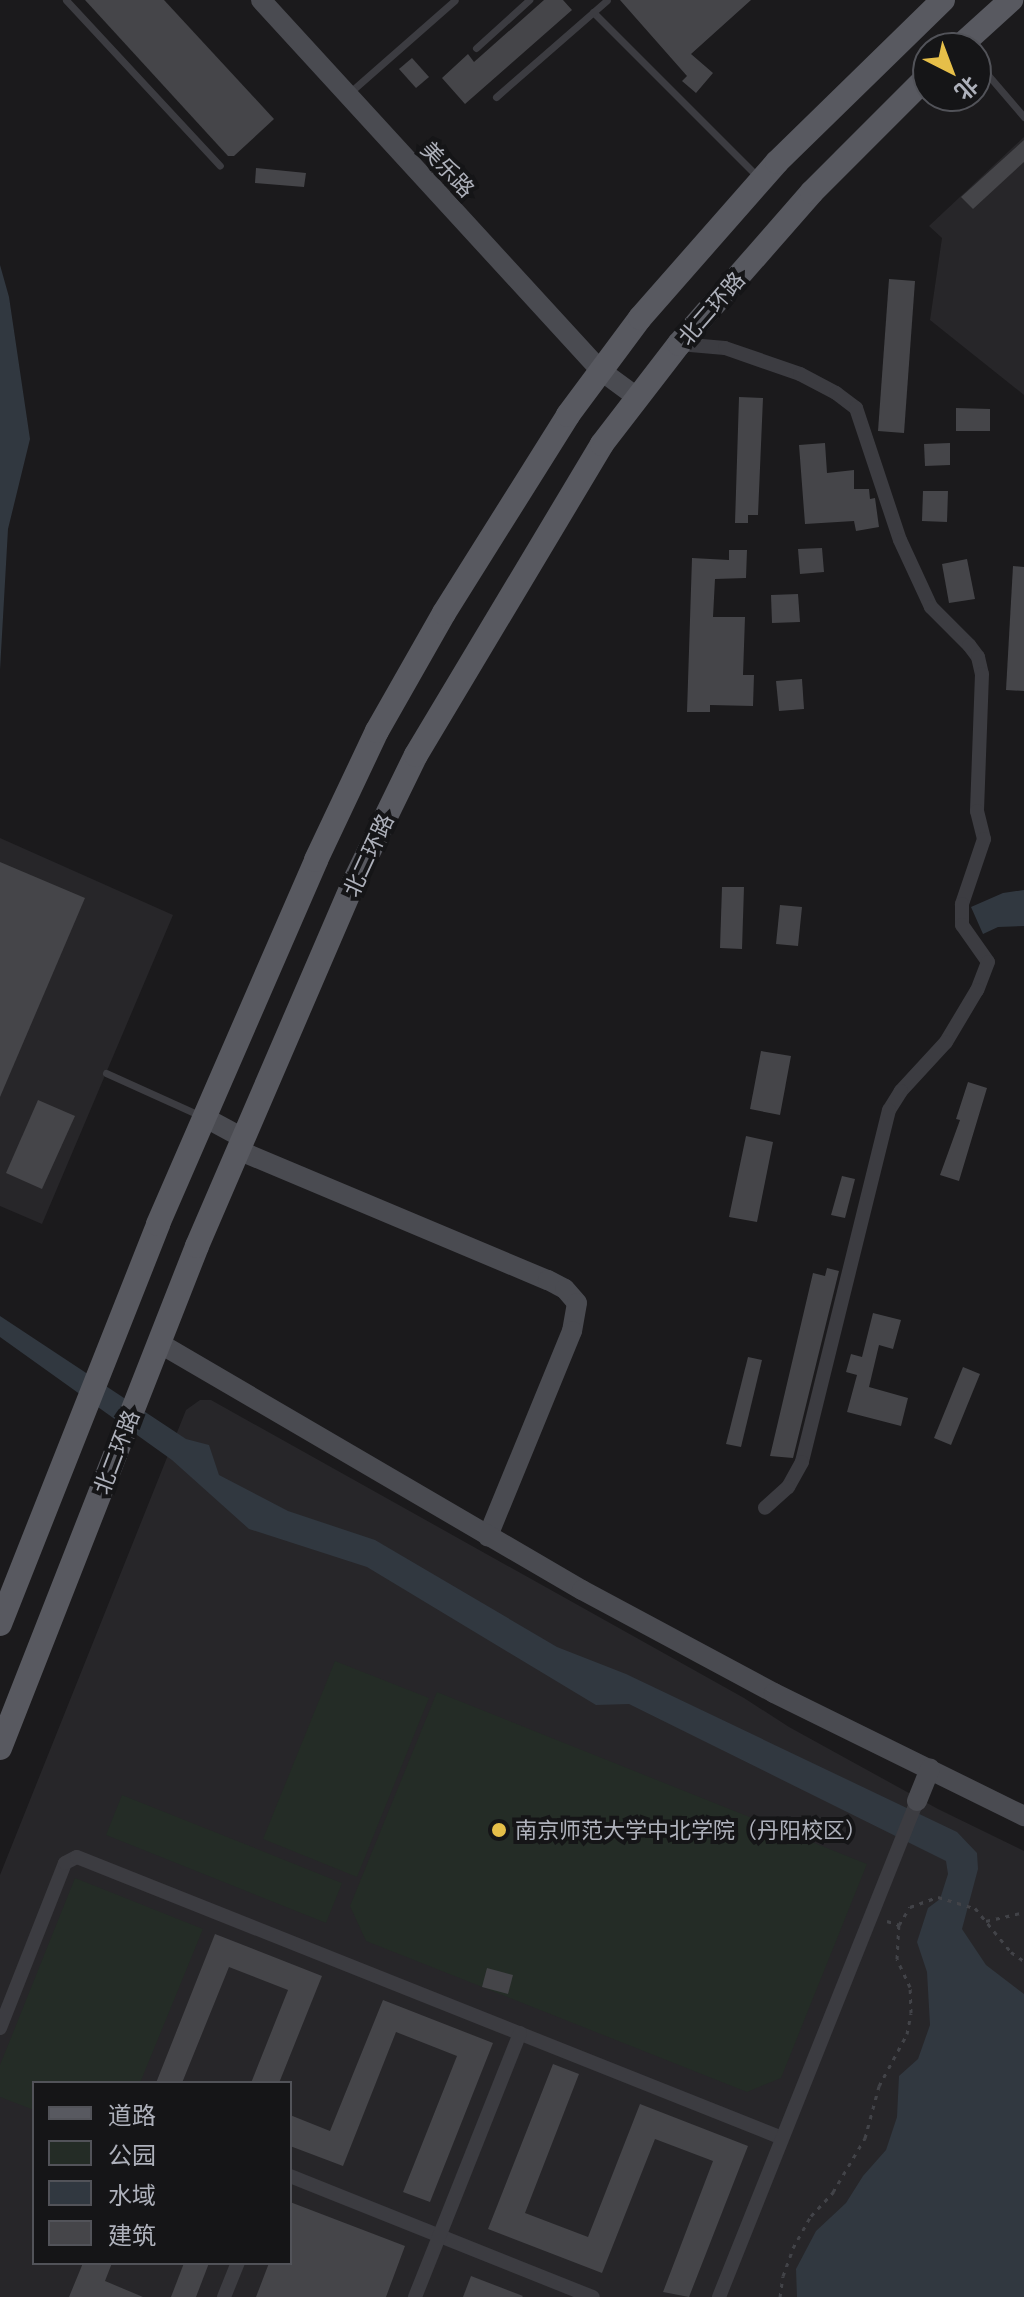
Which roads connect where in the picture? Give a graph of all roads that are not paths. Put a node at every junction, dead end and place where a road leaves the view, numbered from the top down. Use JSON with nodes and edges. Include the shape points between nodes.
{"nodes":[{"id":1,"x":66,"y":0,"type":"edge"},
{"id":2,"x":261,"y":0,"type":"edge"},
{"id":3,"x":455,"y":0,"type":"edge"},
{"id":4,"x":529,"y":0,"type":"edge"},
{"id":5,"x":607,"y":0,"type":"edge"},
{"id":6,"x":943,"y":0,"type":"edge"},
{"id":7,"x":1011,"y":0,"type":"edge"},
{"id":8,"x":593,"y":12,"type":"junction"},
{"id":9,"x":982,"y":32,"type":"edge"},
{"id":10,"x":476,"y":48,"type":"dead end"},
{"id":11,"x":992,"y":81,"type":"edge"},
{"id":12,"x":912,"y":92,"type":"edge"},
{"id":13,"x":347,"y":94,"type":"junction"},
{"id":14,"x":496,"y":97,"type":"dead end"},
{"id":15,"x":1024,"y":117,"type":"edge"},
{"id":16,"x":220,"y":166,"type":"dead end"},
{"id":17,"x":761,"y":180,"type":"junction"},
{"id":18,"x":679,"y":344,"type":"junction"},
{"id":19,"x":600,"y":370,"type":"junction"},
{"id":20,"x":638,"y":398,"type":"junction"},
{"id":21,"x":106,"y":1073,"type":"dead end"},
{"id":22,"x":204,"y":1117,"type":"junction"},
{"id":23,"x":241,"y":1144,"type":"junction"},
{"id":24,"x":159,"y":1343,"type":"junction"},
{"id":25,"x":765,"y":1508,"type":"dead end"},
{"id":26,"x":488,"y":1536,"type":"junction"},
{"id":27,"x":0,"y":1624,"type":"edge"},
{"id":28,"x":0,"y":1748,"type":"edge"},
{"id":29,"x":930,"y":1769,"type":"junction"},
{"id":30,"x":917,"y":1801,"type":"joint"},
{"id":31,"x":1024,"y":1816,"type":"edge"},
{"id":32,"x":0,"y":2028,"type":"edge"},
{"id":33,"x":520,"y":2033,"type":"junction"},
{"id":34,"x":782,"y":2138,"type":"junction"},
{"id":35,"x":292,"y":2177,"type":"edge"},
{"id":36,"x":440,"y":2235,"type":"junction"},
{"id":37,"x":237,"y":2265,"type":"edge"},
{"id":38,"x":224,"y":2297,"type":"edge"},
{"id":39,"x":415,"y":2297,"type":"edge"},
{"id":40,"x":593,"y":2297,"type":"edge"},
{"id":41,"x":719,"y":2297,"type":"edge"}],
"edges":[{"from":1,"to":16,"type":"lane"},
{"from":2,"to":13,"type":"street","name":"美乐路"},
{"from":3,"to":13,"type":"lane"},
{"from":4,"to":10,"type":"lane"},
{"from":5,"to":8,"type":"lane"},
{"from":6,"to":17,"type":"main road","name":"北二环路"},
{"from":7,"to":9,"type":"main road"},
{"from":8,"to":14,"type":"lane"},
{"from":8,"to":17,"type":"lane"},
{"from":11,"to":15,"type":"lane"},
{"from":12,"to":18,"type":"main road","name":"北二环路","via":[[812,192]]},
{"from":13,"to":19,"type":"street","name":"美乐路"},
{"from":17,"to":19,"type":"main road","name":"北二环路"},
{"from":18,"to":20,"type":"main road","name":"北二环路"},
{"from":18,"to":25,"type":"street","via":[[725,348],[800,374],[856,408],[900,540],[931,607],[969,645],[982,674],[977,811],[984,839],[962,904],[962,925],[988,962],[946,1042],[889,1110],[802,1462],[788,1487]]},
{"from":19,"to":20,"type":"street","name":"美乐路"},
{"from":19,"to":22,"type":"main road","name":"北二环路","via":[[444,613],[377,731]]},
{"from":20,"to":23,"type":"main road","name":"北二环路","via":[[602,444],[416,755],[354,882]]},
{"from":21,"to":22,"type":"lane"},
{"from":22,"to":23,"type":"street"},
{"from":22,"to":27,"type":"main road","name":"北二环路"},
{"from":23,"to":24,"type":"main road","name":"北二环路"},
{"from":23,"to":26,"type":"street","via":[[548,1280],[577,1303],[572,1331]]},
{"from":24,"to":26,"type":"street"},
{"from":24,"to":28,"type":"main road","name":"北二环路"},
{"from":26,"to":29,"type":"street","via":[[774,1693]]},
{"from":29,"to":30,"type":"street"},
{"from":29,"to":31,"type":"street"},
{"from":30,"to":34,"type":"street"},
{"from":32,"to":33,"type":"street","via":[[65,1863],[77,1857]]},
{"from":33,"to":34,"type":"street"},
{"from":33,"to":36,"type":"street"},
{"from":34,"to":41,"type":"street"},
{"from":35,"to":36,"type":"street"},
{"from":36,"to":39,"type":"street"},
{"from":36,"to":40,"type":"street"},
{"from":37,"to":38,"type":"street"}]}
